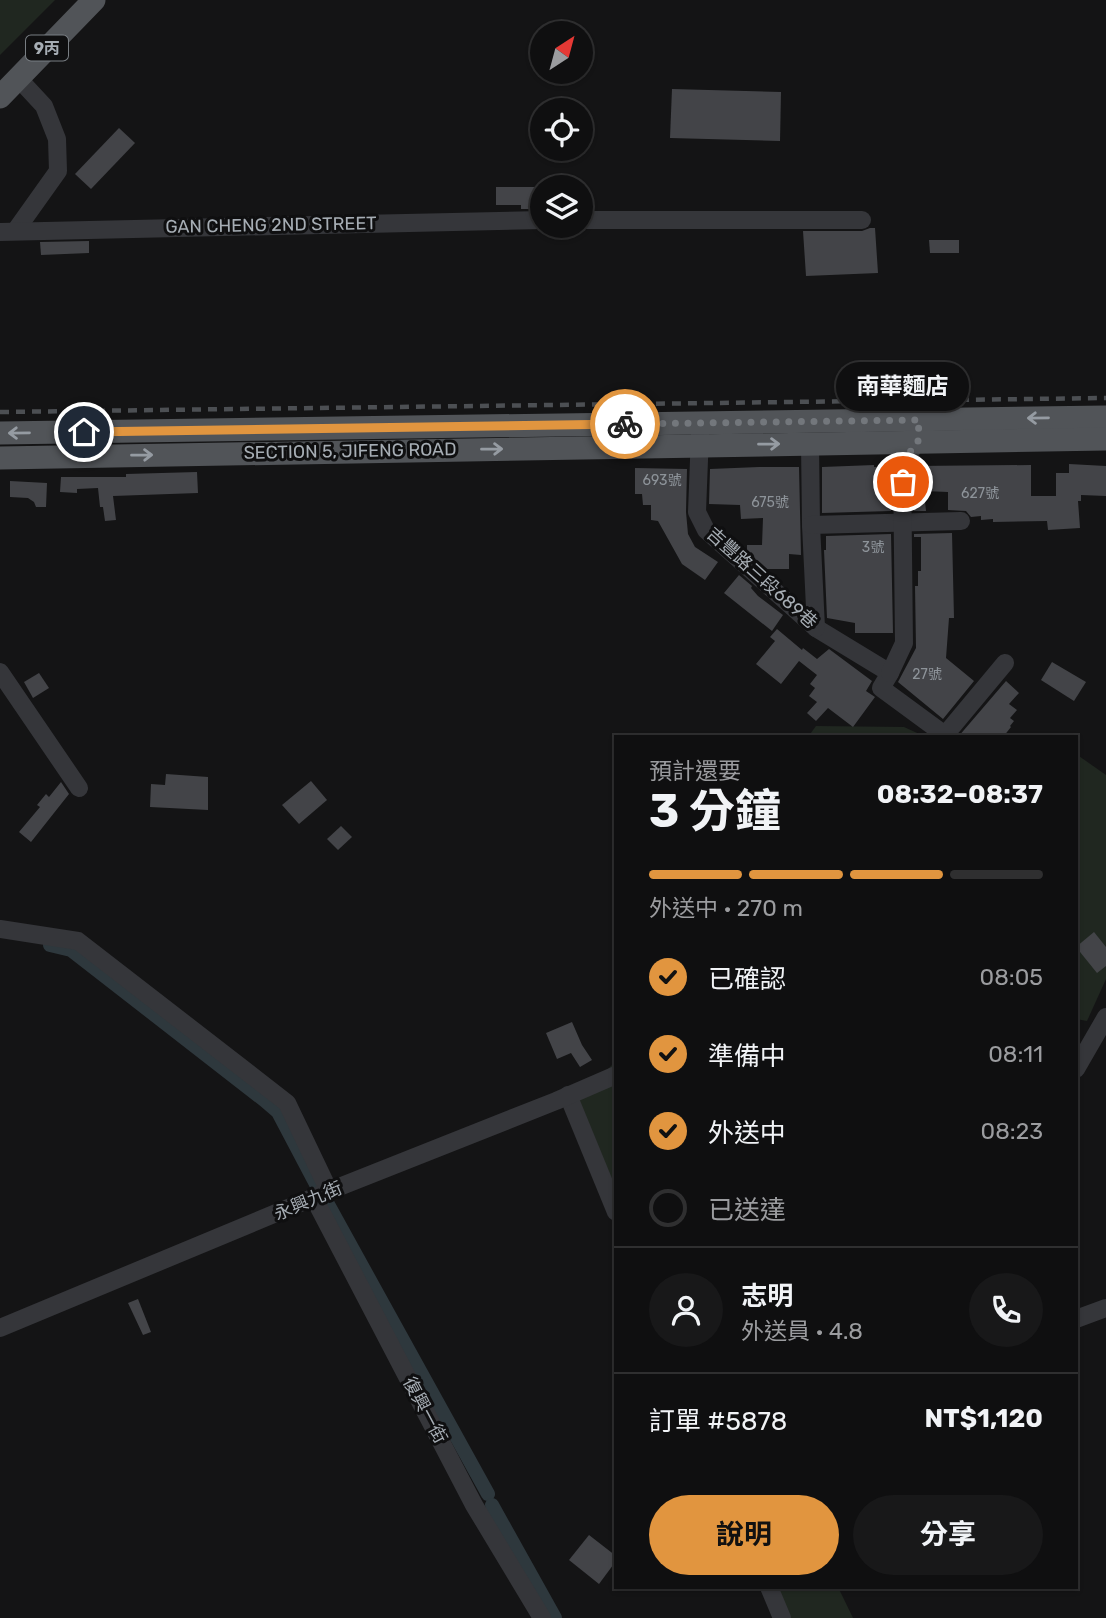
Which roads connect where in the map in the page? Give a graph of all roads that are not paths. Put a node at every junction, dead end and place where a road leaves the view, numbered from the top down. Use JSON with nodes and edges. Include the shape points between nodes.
{"nodes":[{"id":1,"x":75,"y":0,"type":"edge"},
{"id":2,"x":94,"y":0,"type":"edge"},
{"id":3,"x":9,"y":77,"type":"edge"},
{"id":4,"x":0,"y":97,"type":"edge"},
{"id":5,"x":530,"y":220,"type":"edge"},
{"id":6,"x":593,"y":220,"type":"edge"},
{"id":7,"x":862,"y":220,"type":"dead end"},
{"id":8,"x":8,"y":231,"type":"edge"},
{"id":9,"x":1106,"y":417,"type":"edge"},
{"id":10,"x":918,"y":430,"type":"junction"},
{"id":11,"x":0,"y":433,"type":"edge"},
{"id":12,"x":700,"y":434,"type":"junction"},
{"id":13,"x":1106,"y":439,"type":"edge"},
{"id":14,"x":810,"y":443,"type":"junction"},
{"id":15,"x":0,"y":458,"type":"edge"},
{"id":16,"x":961,"y":521,"type":"dead end"},
{"id":17,"x":904,"y":522,"type":"junction"},
{"id":18,"x":811,"y":525,"type":"junction"},
{"id":19,"x":816,"y":628,"type":"junction"},
{"id":20,"x":1004,"y":663,"type":"dead end"},
{"id":21,"x":0,"y":672,"type":"edge"},
{"id":22,"x":890,"y":673,"type":"junction"},
{"id":23,"x":79,"y":788,"type":"dead end"},
{"id":24,"x":0,"y":929,"type":"edge"},
{"id":25,"x":1106,"y":1017,"type":"edge"},
{"id":26,"x":1078,"y":1066,"type":"edge"},
{"id":27,"x":614,"y":1076,"type":"edge"},
{"id":28,"x":568,"y":1095,"type":"junction"},
{"id":29,"x":322,"y":1194,"type":"junction"},
{"id":30,"x":614,"y":1207,"type":"edge"},
{"id":31,"x":1106,"y":1308,"type":"edge"},
{"id":32,"x":1078,"y":1318,"type":"edge"},
{"id":33,"x":0,"y":1328,"type":"edge"},
{"id":34,"x":770,"y":1589,"type":"edge"},
{"id":35,"x":542,"y":1618,"type":"edge"},
{"id":36,"x":782,"y":1618,"type":"edge"}],
"edges":[{"from":1,"to":3,"type":"main road","number":"9丙"},
{"from":2,"to":3,"type":"main road","number":"9丙"},
{"from":3,"to":4,"type":"main road","number":"9丙"},
{"from":3,"to":8,"type":"street","via":[[44,106],[57,139],[58,171]]},
{"from":5,"to":8,"type":"street","name":"GAN CHENG 2ND STREET"},
{"from":6,"to":7,"type":"street"},
{"from":9,"to":10,"type":"main road","one_way":true},
{"from":10,"to":12,"type":"main road"},
{"from":10,"to":13,"type":"main road"},
{"from":10,"to":14,"type":"main road"},
{"from":10,"to":17,"type":"street","via":[[902,463]]},
{"from":12,"to":11,"type":"main road","name":"SECTION 5, JIFENG ROAD","one_way":true},
{"from":12,"to":14,"type":"main road","one_way":true},
{"from":15,"to":12,"type":"main road","name":"SECTION 5, JIFENG ROAD","one_way":true},
{"from":12,"to":19,"type":"street","name":"吉豐路三段689巷","via":[[697,512],[706,530]]},
{"from":14,"to":18,"type":"street"},
{"from":16,"to":17,"type":"street"},
{"from":17,"to":18,"type":"street"},
{"from":17,"to":22,"type":"street","via":[[904,643]]},
{"from":18,"to":19,"type":"street"},
{"from":19,"to":22,"type":"street","name":"吉豐路三段689巷"},
{"from":20,"to":22,"type":"street","via":[[945,735],[881,688]]},
{"from":21,"to":23,"type":"street"},
{"from":24,"to":29,"type":"street","name":"復興一街","via":[[79,941],[287,1103]]},
{"from":25,"to":26,"type":"street"},
{"from":27,"to":28,"type":"street","name":"永興九街"},
{"from":28,"to":29,"type":"street","name":"永興九街"},
{"from":28,"to":30,"type":"street"},
{"from":29,"to":33,"type":"street","name":"永興九街"},
{"from":29,"to":35,"type":"street","name":"復興一街","via":[[474,1505]]},
{"from":31,"to":32,"type":"street"},
{"from":34,"to":36,"type":"street"}]}
